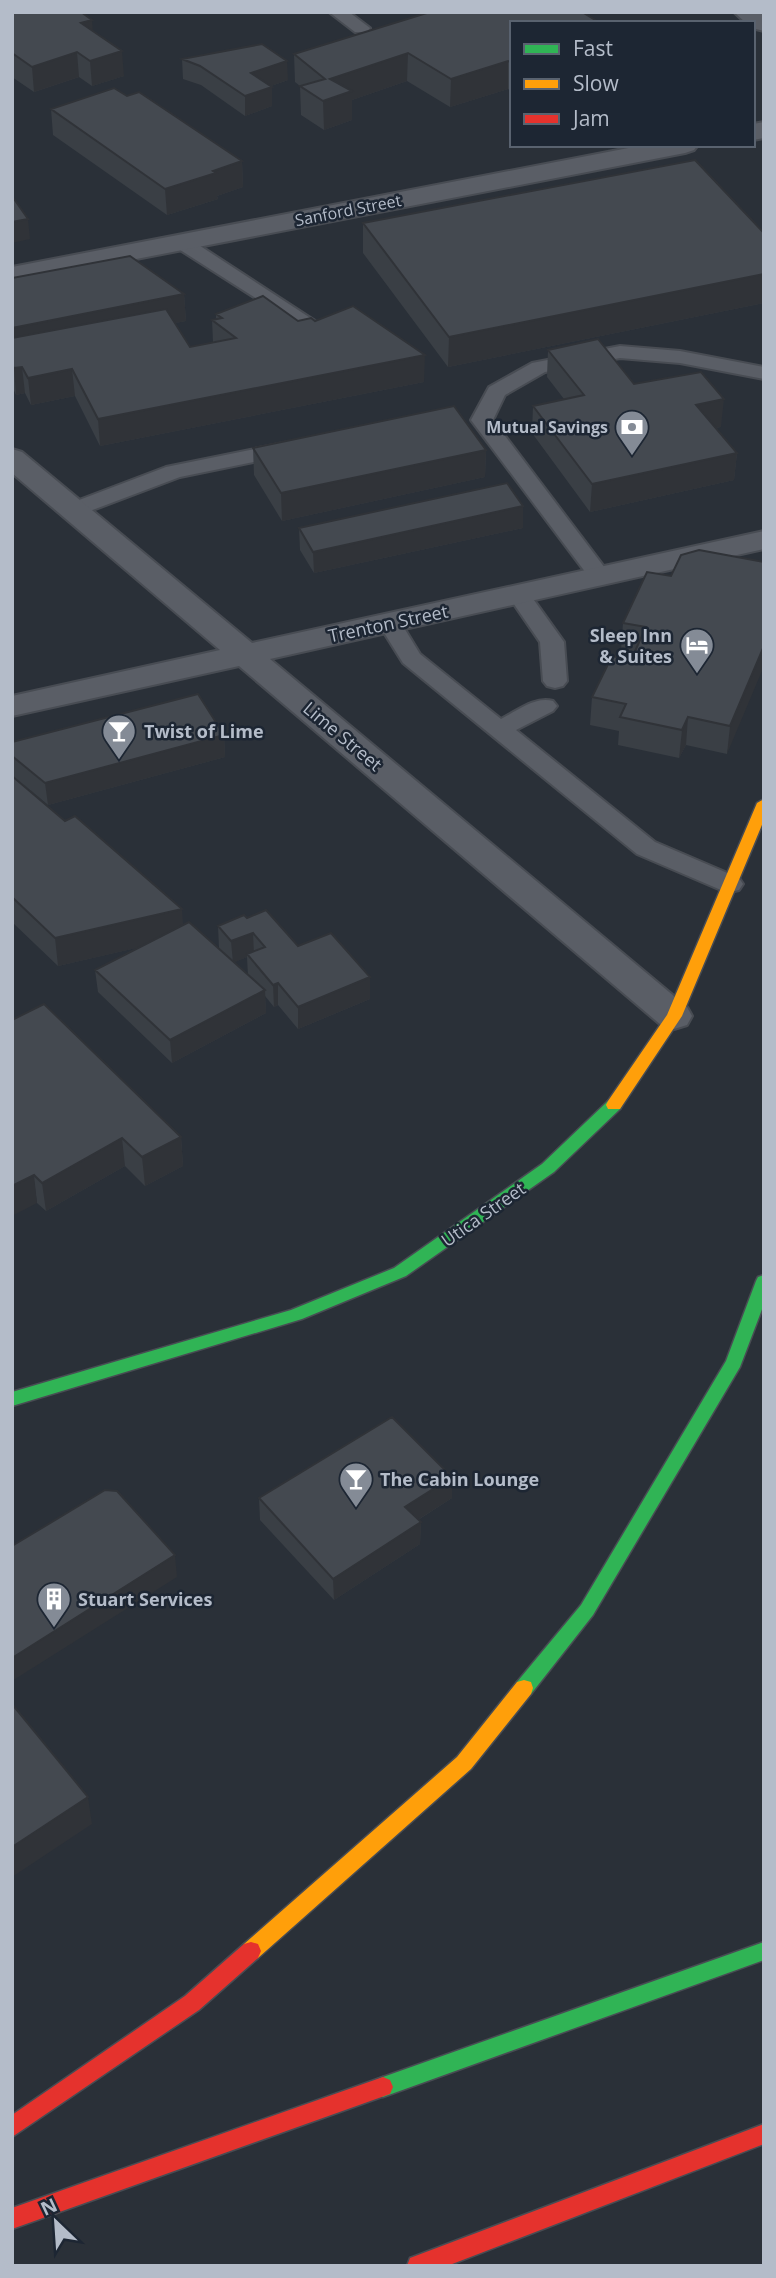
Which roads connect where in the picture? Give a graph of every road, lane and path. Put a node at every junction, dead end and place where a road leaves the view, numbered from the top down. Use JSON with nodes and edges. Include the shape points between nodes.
{"nodes":[{"id":1,"x":337,"y":12,"type":"edge"},
{"id":2,"x":746,"y":12,"type":"edge"},
{"id":3,"x":764,"y":24,"type":"edge"},
{"id":4,"x":361,"y":28,"type":"dead end"},
{"id":5,"x":675,"y":147,"type":"edge"},
{"id":6,"x":181,"y":242,"type":"junction"},
{"id":7,"x":12,"y":275,"type":"edge"},
{"id":8,"x":308,"y":323,"type":"edge"},
{"id":9,"x":764,"y":373,"type":"edge"},
{"id":10,"x":489,"y":406,"type":"junction"},
{"id":11,"x":463,"y":411,"type":"dead end"},
{"id":12,"x":305,"y":444,"type":"edge"},
{"id":13,"x":12,"y":458,"type":"edge"},
{"id":14,"x":74,"y":510,"type":"junction"},
{"id":15,"x":764,"y":540,"type":"edge"},
{"id":16,"x":600,"y":576,"type":"junction"},
{"id":17,"x":518,"y":594,"type":"junction"},
{"id":18,"x":390,"y":623,"type":"junction"},
{"id":19,"x":246,"y":654,"type":"junction"},
{"id":20,"x":555,"y":681,"type":"dead end"},
{"id":21,"x":12,"y":706,"type":"edge"},
{"id":22,"x":545,"y":706,"type":"dead end"},
{"id":23,"x":499,"y":729,"type":"junction"},
{"id":24,"x":764,"y":803,"type":"edge"},
{"id":25,"x":730,"y":884,"type":"junction"},
{"id":26,"x":674,"y":1016,"type":"junction"},
{"id":27,"x":764,"y":1281,"type":"edge"},
{"id":28,"x":12,"y":1399,"type":"edge"},
{"id":29,"x":764,"y":1951,"type":"edge"},
{"id":30,"x":12,"y":2127,"type":"edge"},
{"id":31,"x":764,"y":2134,"type":"edge"},
{"id":32,"x":12,"y":2219,"type":"edge"},
{"id":33,"x":418,"y":2266,"type":"edge"}],
"edges":[{"from":1,"to":4,"type":"lane"},
{"from":2,"to":3,"type":"street"},
{"from":5,"to":6,"type":"street","name":"Sanford Street"},
{"from":6,"to":7,"type":"street","name":"Sanford Street"},
{"from":6,"to":8,"type":"lane"},
{"from":9,"to":10,"type":"lane","via":[[680,357],[620,352],[539,367],[496,391]]},
{"from":10,"to":11,"type":"lane"},
{"from":10,"to":16,"type":"lane","via":[[482,421]]},
{"from":12,"to":14,"type":"lane","via":[[174,472]]},
{"from":13,"to":14,"type":"street","name":"Lime Street"},
{"from":14,"to":19,"type":"street","name":"Lime Street"},
{"from":15,"to":16,"type":"street","name":"Trenton Street"},
{"from":16,"to":17,"type":"street","name":"Trenton Street"},
{"from":17,"to":18,"type":"street","name":"Trenton Street"},
{"from":17,"to":20,"type":"lane","via":[[552,642]]},
{"from":18,"to":19,"type":"street","name":"Trenton Street"},
{"from":18,"to":23,"type":"lane","via":[[411,658]]},
{"from":19,"to":21,"type":"street","name":"Trenton Street"},
{"from":19,"to":26,"type":"street","name":"Lime Street"},
{"from":22,"to":23,"type":"lane"},
{"from":23,"to":25,"type":"lane","via":[[646,848]]},
{"from":24,"to":25,"type":"main road","name":"Utica Street"},
{"from":25,"to":26,"type":"main road","name":"Utica Street"},
{"from":26,"to":28,"type":"main road","name":"Utica Street","via":[[610,1111],[548,1168],[400,1272],[296,1315]]},
{"from":27,"to":30,"type":"main road","via":[[734,1362],[587,1611],[464,1763],[192,2003]]},
{"from":29,"to":32,"type":"main road"},
{"from":31,"to":33,"type":"main road"}]}
